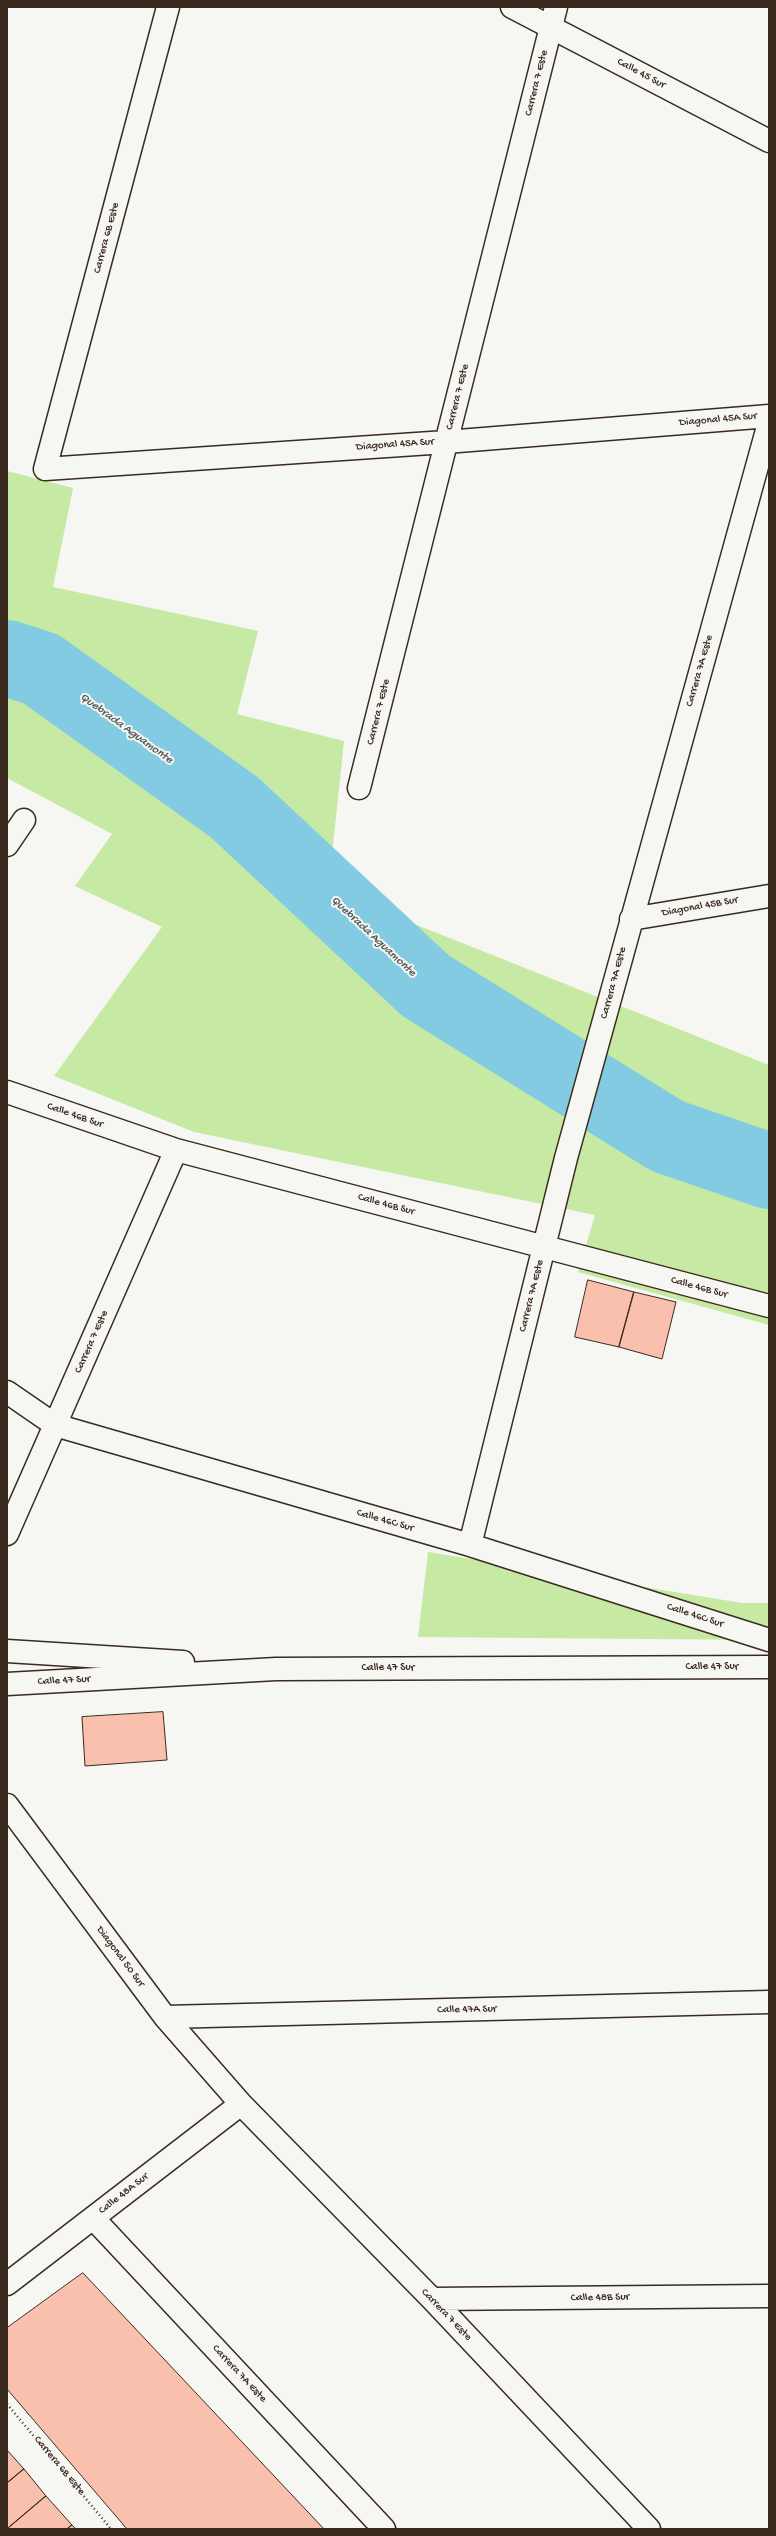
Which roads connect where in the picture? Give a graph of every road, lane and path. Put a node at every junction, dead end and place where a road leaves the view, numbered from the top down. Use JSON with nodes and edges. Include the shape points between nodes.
{"nodes":[{"id":1,"x":168,"y":7,"type":"edge"},
{"id":2,"x":512,"y":7,"type":"edge"},
{"id":3,"x":553,"y":17,"type":"edge"},
{"id":4,"x":769,"y":141,"type":"edge"},
{"id":5,"x":769,"y":416,"type":"edge"},
{"id":6,"x":769,"y":424,"type":"edge"},
{"id":7,"x":446,"y":442,"type":"junction"},
{"id":8,"x":45,"y":469,"type":"joint"},
{"id":9,"x":360,"y":788,"type":"dead end"},
{"id":10,"x":24,"y":820,"type":"dead end"},
{"id":11,"x":7,"y":845,"type":"edge"},
{"id":12,"x":769,"y":896,"type":"edge"},
{"id":13,"x":631,"y":919,"type":"junction"},
{"id":14,"x":7,"y":1092,"type":"edge"},
{"id":15,"x":176,"y":1150,"type":"junction"},
{"id":16,"x":545,"y":1247,"type":"junction"},
{"id":17,"x":769,"y":1306,"type":"edge"},
{"id":18,"x":7,"y":1392,"type":"edge"},
{"id":19,"x":55,"y":1425,"type":"junction"},
{"id":20,"x":7,"y":1534,"type":"edge"},
{"id":21,"x":470,"y":1545,"type":"junction"},
{"id":22,"x":769,"y":1640,"type":"edge"},
{"id":23,"x":7,"y":1651,"type":"edge"},
{"id":24,"x":769,"y":1667,"type":"edge"},
{"id":25,"x":276,"y":1669,"type":"junction"},
{"id":26,"x":7,"y":1684,"type":"edge"},
{"id":27,"x":7,"y":1804,"type":"edge"},
{"id":28,"x":769,"y":2002,"type":"edge"},
{"id":29,"x":165,"y":2017,"type":"junction"},
{"id":30,"x":241,"y":2104,"type":"junction"},
{"id":31,"x":93,"y":2218,"type":"junction"},
{"id":32,"x":7,"y":2284,"type":"edge"},
{"id":33,"x":769,"y":2296,"type":"edge"},
{"id":34,"x":432,"y":2299,"type":"junction"},
{"id":35,"x":7,"y":2404,"type":"edge"},
{"id":36,"x":111,"y":2529,"type":"edge"},
{"id":37,"x":384,"y":2529,"type":"edge"},
{"id":38,"x":649,"y":2529,"type":"edge"}],
"edges":[{"from":1,"to":8,"type":"street","name":"Carrera 6B Este"},
{"from":2,"to":3,"type":"street","name":"Calle 45 Sur"},
{"from":3,"to":4,"type":"street","name":"Calle 45 Sur"},
{"from":3,"to":7,"type":"street","name":"Carrera 7 Este"},
{"from":5,"to":7,"type":"street","name":"Diagonal 45A Sur"},
{"from":6,"to":13,"type":"street","name":"Carrera 7A Este"},
{"from":7,"to":8,"type":"street","name":"Diagonal 45A Sur"},
{"from":7,"to":9,"type":"street","name":"Carrera 7 Este"},
{"from":10,"to":11,"type":"street"},
{"from":12,"to":13,"type":"street","name":"Diagonal 45B Sur"},
{"from":13,"to":16,"type":"street","name":"Carrera 7A Este","via":[[566,1158]]},
{"from":14,"to":15,"type":"street","name":"Calle 46B Sur"},
{"from":15,"to":16,"type":"street","name":"Calle 46B Sur"},
{"from":15,"to":19,"type":"street","name":"Carrera 7 Este"},
{"from":16,"to":17,"type":"street","name":"Calle 46B Sur"},
{"from":16,"to":21,"type":"street","name":"Carrera 7A Este"},
{"from":18,"to":19,"type":"street","name":"Calle 46C Sur"},
{"from":19,"to":20,"type":"street","name":"Carrera 7 Este"},
{"from":19,"to":21,"type":"street","name":"Calle 46C Sur"},
{"from":21,"to":22,"type":"street","name":"Calle 46C Sur"},
{"from":23,"to":25,"type":"street"},
{"from":24,"to":25,"type":"street","name":"Calle 47 Sur"},
{"from":25,"to":26,"type":"street","name":"Calle 47 Sur"},
{"from":27,"to":29,"type":"street","name":"Diagonal 50 Sur"},
{"from":28,"to":29,"type":"street","name":"Calle 47A Sur"},
{"from":29,"to":30,"type":"street","name":"Diagonal 50 Sur"},
{"from":30,"to":31,"type":"street","name":"Calle 48A Sur"},
{"from":30,"to":34,"type":"street","name":"Carrera 7 Este"},
{"from":31,"to":32,"type":"street","name":"Calle 48A Sur"},
{"from":31,"to":37,"type":"street","name":"Carrera 7A Este"},
{"from":33,"to":34,"type":"street","name":"Calle 48B Sur"},
{"from":34,"to":38,"type":"street","name":"Carrera 7 Este"},
{"from":35,"to":36,"type":"path","name":"Carrera 6B Este"}]}
